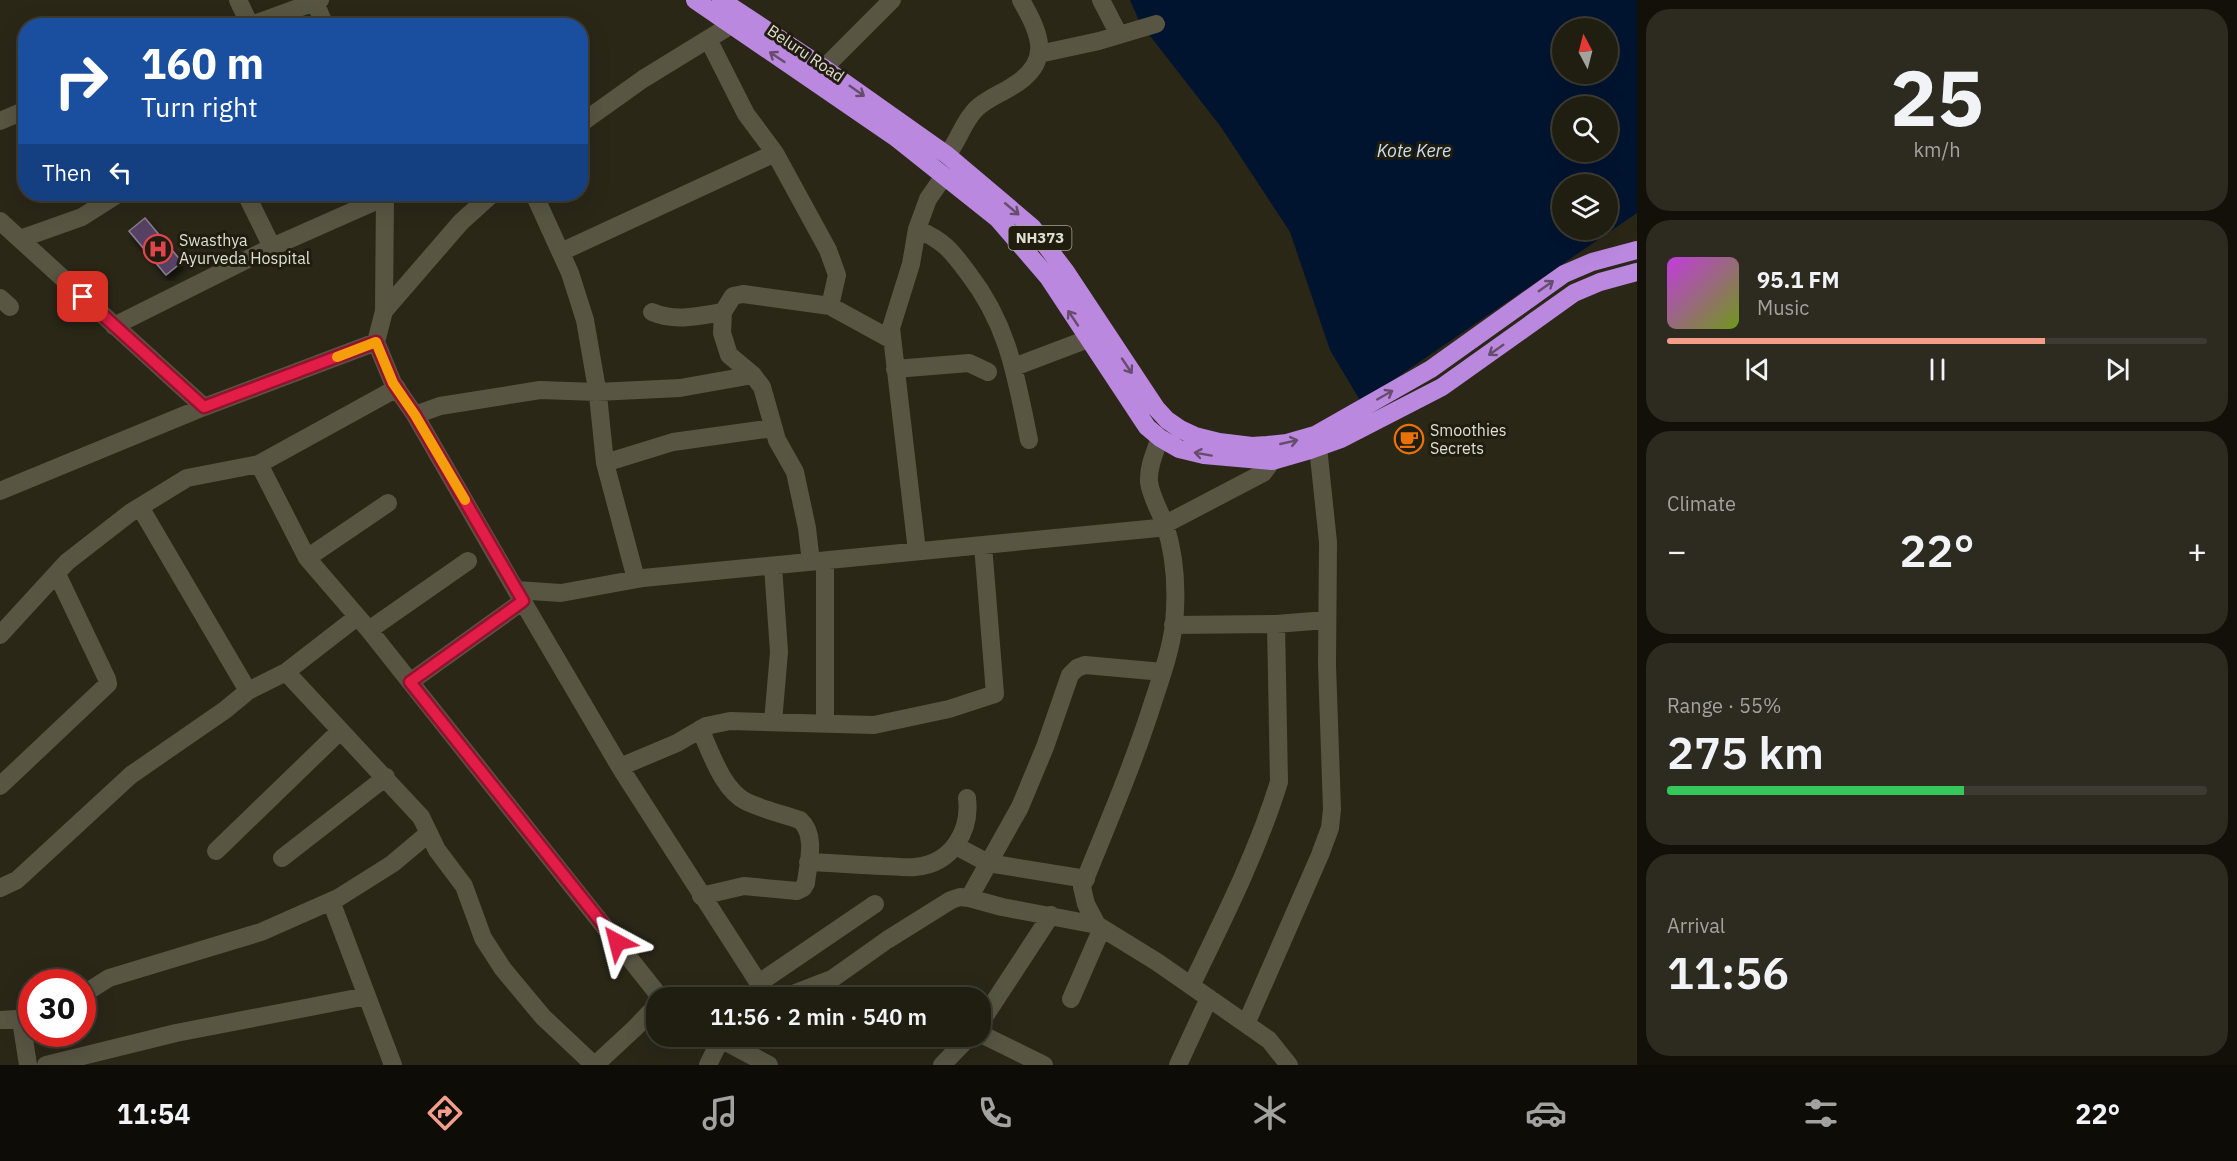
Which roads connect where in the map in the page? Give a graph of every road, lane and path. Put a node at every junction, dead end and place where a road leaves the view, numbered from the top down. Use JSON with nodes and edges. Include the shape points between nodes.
{"nodes":[{"id":1,"x":238,"y":0,"type":"edge"},
{"id":2,"x":695,"y":0,"type":"edge"},
{"id":3,"x":721,"y":0,"type":"edge"},
{"id":4,"x":1021,"y":0,"type":"edge"},
{"id":5,"x":1101,"y":0,"type":"edge"},
{"id":6,"x":318,"y":1,"type":"edge"},
{"id":7,"x":883,"y":3,"type":"edge"},
{"id":8,"x":247,"y":18,"type":"edge"},
{"id":9,"x":270,"y":18,"type":"edge"},
{"id":10,"x":323,"y":18,"type":"edge"},
{"id":11,"x":1156,"y":24,"type":"dead end"},
{"id":12,"x":731,"y":25,"type":"junction"},
{"id":13,"x":1119,"y":35,"type":"junction"},
{"id":14,"x":708,"y":39,"type":"junction"},
{"id":15,"x":1039,"y":54,"type":"junction"},
{"id":16,"x":824,"y":68,"type":"junction"},
{"id":17,"x":18,"y":113,"type":"edge"},
{"id":18,"x":588,"y":118,"type":"edge"},
{"id":19,"x":0,"y":121,"type":"edge"},
{"id":20,"x":775,"y":153,"type":"junction"},
{"id":21,"x":947,"y":155,"type":"junction"},
{"id":22,"x":944,"y":176,"type":"junction"},
{"id":23,"x":107,"y":201,"type":"edge"},
{"id":24,"x":249,"y":201,"type":"edge"},
{"id":25,"x":372,"y":201,"type":"edge"},
{"id":26,"x":385,"y":201,"type":"edge"},
{"id":27,"x":484,"y":201,"type":"edge"},
{"id":28,"x":537,"y":201,"type":"edge"},
{"id":29,"x":0,"y":221,"type":"edge"},
{"id":30,"x":917,"y":229,"type":"junction"},
{"id":31,"x":20,"y":239,"type":"junction"},
{"id":32,"x":272,"y":247,"type":"junction"},
{"id":33,"x":1637,"y":250,"type":"edge"},
{"id":34,"x":561,"y":252,"type":"junction"},
{"id":35,"x":1637,"y":272,"type":"edge"},
{"id":36,"x":830,"y":306,"type":"junction"},
{"id":37,"x":384,"y":311,"type":"junction"},
{"id":38,"x":652,"y":312,"type":"dead end"},
{"id":39,"x":723,"y":312,"type":"junction"},
{"id":40,"x":114,"y":326,"type":"junction"},
{"id":41,"x":1088,"y":339,"type":"junction"},
{"id":42,"x":892,"y":340,"type":"junction"},
{"id":43,"x":376,"y":342,"type":"junction"},
{"id":44,"x":1014,"y":367,"type":"junction"},
{"id":45,"x":895,"y":369,"type":"junction"},
{"id":46,"x":988,"y":372,"type":"dead end"},
{"id":47,"x":753,"y":375,"type":"junction"},
{"id":48,"x":397,"y":388,"type":"junction"},
{"id":49,"x":597,"y":392,"type":"junction"},
{"id":50,"x":204,"y":407,"type":"junction"},
{"id":51,"x":415,"y":415,"type":"junction"},
{"id":52,"x":773,"y":428,"type":"junction"},
{"id":53,"x":1160,"y":438,"type":"junction"},
{"id":54,"x":1029,"y":440,"type":"dead end"},
{"id":55,"x":1318,"y":447,"type":"junction"},
{"id":56,"x":1272,"y":461,"type":"junction"},
{"id":57,"x":605,"y":462,"type":"junction"},
{"id":58,"x":259,"y":464,"type":"junction"},
{"id":59,"x":1,"y":487,"type":"edge"},
{"id":60,"x":388,"y":503,"type":"dead end"},
{"id":61,"x":140,"y":507,"type":"junction"},
{"id":62,"x":1165,"y":525,"type":"junction"},
{"id":63,"x":983,"y":545,"type":"junction"},
{"id":64,"x":917,"y":551,"type":"junction"},
{"id":65,"x":307,"y":558,"type":"junction"},
{"id":66,"x":468,"y":561,"type":"dead end"},
{"id":67,"x":818,"y":561,"type":"junction"},
{"id":68,"x":773,"y":566,"type":"junction"},
{"id":69,"x":57,"y":574,"type":"junction"},
{"id":70,"x":636,"y":579,"type":"junction"},
{"id":71,"x":520,"y":595,"type":"junction"},
{"id":72,"x":1326,"y":620,"type":"junction"},
{"id":73,"x":363,"y":624,"type":"junction"},
{"id":74,"x":1276,"y":624,"type":"junction"},
{"id":75,"x":1173,"y":625,"type":"junction"},
{"id":76,"x":0,"y":635,"type":"edge"},
{"id":77,"x":286,"y":672,"type":"junction"},
{"id":78,"x":1163,"y":672,"type":"junction"},
{"id":79,"x":410,"y":682,"type":"junction"},
{"id":80,"x":248,"y":691,"type":"junction"},
{"id":81,"x":773,"y":722,"type":"junction"},
{"id":82,"x":825,"y":724,"type":"junction"},
{"id":83,"x":700,"y":729,"type":"junction"},
{"id":84,"x":340,"y":731,"type":"junction"},
{"id":85,"x":620,"y":767,"type":"junction"},
{"id":86,"x":386,"y":777,"type":"junction"},
{"id":87,"x":0,"y":786,"type":"edge"},
{"id":88,"x":967,"y":798,"type":"dead end"},
{"id":89,"x":429,"y":833,"type":"junction"},
{"id":90,"x":956,"y":846,"type":"junction"},
{"id":91,"x":216,"y":851,"type":"dead end"},
{"id":92,"x":282,"y":858,"type":"dead end"},
{"id":93,"x":808,"y":862,"type":"junction"},
{"id":94,"x":988,"y":863,"type":"junction"},
{"id":95,"x":1086,"y":879,"type":"junction"},
{"id":96,"x":0,"y":888,"type":"edge"},
{"id":97,"x":701,"y":896,"type":"junction"},
{"id":98,"x":969,"y":898,"type":"junction"},
{"id":99,"x":331,"y":901,"type":"junction"},
{"id":100,"x":875,"y":904,"type":"dead end"},
{"id":101,"x":1051,"y":915,"type":"junction"},
{"id":102,"x":1099,"y":926,"type":"junction"},
{"id":103,"x":96,"y":986,"type":"edge"},
{"id":104,"x":1191,"y":986,"type":"junction"},
{"id":105,"x":652,"y":987,"type":"edge"},
{"id":106,"x":759,"y":987,"type":"edge"},
{"id":107,"x":767,"y":987,"type":"edge"},
{"id":108,"x":811,"y":987,"type":"edge"},
{"id":109,"x":367,"y":996,"type":"junction"},
{"id":110,"x":1209,"y":998,"type":"junction"},
{"id":111,"x":1071,"y":999,"type":"dead end"},
{"id":112,"x":991,"y":1007,"type":"edge"},
{"id":113,"x":646,"y":1016,"type":"edge"},
{"id":114,"x":18,"y":1019,"type":"edge"},
{"id":115,"x":0,"y":1020,"type":"edge"},
{"id":116,"x":1246,"y":1024,"type":"junction"},
{"id":117,"x":991,"y":1039,"type":"edge"},
{"id":118,"x":27,"y":1047,"type":"edge"},
{"id":119,"x":715,"y":1047,"type":"edge"},
{"id":120,"x":737,"y":1047,"type":"edge"},
{"id":121,"x":959,"y":1047,"type":"edge"},
{"id":122,"x":28,"y":1065,"type":"edge"},
{"id":123,"x":46,"y":1065,"type":"edge"},
{"id":124,"x":393,"y":1065,"type":"edge"},
{"id":125,"x":595,"y":1065,"type":"edge"},
{"id":126,"x":708,"y":1065,"type":"edge"},
{"id":127,"x":769,"y":1065,"type":"edge"},
{"id":128,"x":942,"y":1065,"type":"edge"},
{"id":129,"x":1044,"y":1065,"type":"edge"},
{"id":130,"x":1178,"y":1065,"type":"edge"},
{"id":131,"x":1289,"y":1065,"type":"edge"}],
"edges":[{"from":1,"to":8,"type":"street"},
{"from":2,"to":12,"type":"highway","name":"Beluru Road","number":"NH373"},
{"from":3,"to":16,"type":"highway","number":"NH373"},
{"from":4,"to":15,"type":"street","via":[[1037,30]]},
{"from":5,"to":13,"type":"street"},
{"from":6,"to":9,"type":"street"},
{"from":6,"to":10,"type":"street"},
{"from":7,"to":16,"type":"street"},
{"from":11,"to":13,"type":"street"},
{"from":12,"to":14,"type":"street"},
{"from":22,"to":12,"type":"highway","name":"Beluru Road","number":"NH373","one_way":true,"via":[[895,137]]},
{"from":13,"to":15,"type":"street"},
{"from":14,"to":18,"type":"street"},
{"from":14,"to":20,"type":"street","via":[[746,114]]},
{"from":15,"to":21,"type":"street","via":[[1021,81],[978,106],[965,120]]},
{"from":16,"to":21,"type":"highway","number":"NH373","one_way":true},
{"from":17,"to":19,"type":"street"},
{"from":20,"to":34,"type":"street"},
{"from":20,"to":36,"type":"street","via":[[828,250],[837,275]]},
{"from":21,"to":33,"type":"highway","number":"NH373","one_way":true,"via":[[1032,227],[1167,420],[1195,436],[1219,442],[1268,445],[1315,435],[1431,369],[1564,274]]},
{"from":22,"to":30,"type":"street","via":[[928,199]]},
{"from":41,"to":22,"type":"highway","number":"NH373","one_way":true,"via":[[1048,277],[1018,240]]},
{"from":23,"to":31,"type":"street","via":[[82,217]]},
{"from":24,"to":32,"type":"street"},
{"from":25,"to":32,"type":"street"},
{"from":26,"to":37,"type":"street"},
{"from":27,"to":37,"type":"street","via":[[461,222]]},
{"from":28,"to":34,"type":"street"},
{"from":29,"to":31,"type":"street"},
{"from":30,"to":42,"type":"street","via":[[911,264],[891,328]]},
{"from":30,"to":44,"type":"street","via":[[950,249],[986,296]]},
{"from":31,"to":40,"type":"street"},
{"from":32,"to":40,"type":"street"},
{"from":34,"to":49,"type":"street","via":[[585,320]]},
{"from":35,"to":55,"type":"highway","number":"NH373","one_way":true,"via":[[1574,293],[1442,387]]},
{"from":36,"to":39,"type":"street","via":[[743,294],[733,296]]},
{"from":36,"to":42,"type":"street"},
{"from":37,"to":43,"type":"street"},
{"from":38,"to":39,"type":"street","via":[[665,318]]},
{"from":39,"to":47,"type":"street","via":[[722,333],[729,355]]},
{"from":40,"to":50,"type":"street"},
{"from":41,"to":44,"type":"street"},
{"from":41,"to":53,"type":"highway","number":"NH373","via":[[1147,427]]},
{"from":42,"to":45,"type":"street"},
{"from":43,"to":48,"type":"street"},
{"from":43,"to":50,"type":"street"},
{"from":44,"to":54,"type":"street"},
{"from":45,"to":46,"type":"street","via":[[969,363]]},
{"from":45,"to":64,"type":"street"},
{"from":47,"to":49,"type":"street","via":[[680,388]]},
{"from":47,"to":52,"type":"street","via":[[762,387]]},
{"from":48,"to":51,"type":"street"},
{"from":48,"to":58,"type":"street"},
{"from":49,"to":51,"type":"street","via":[[540,390],[440,406]]},
{"from":49,"to":57,"type":"street"},
{"from":50,"to":59,"type":"street"},
{"from":51,"to":71,"type":"street"},
{"from":52,"to":57,"type":"street","via":[[673,442]]},
{"from":52,"to":67,"type":"street","via":[[795,472]]},
{"from":56,"to":53,"type":"highway","number":"NH373","one_way":true,"via":[[1204,455],[1179,449]]},
{"from":53,"to":62,"type":"street","via":[[1149,480]]},
{"from":55,"to":56,"type":"highway","number":"NH373"},
{"from":55,"to":72,"type":"street","via":[[1328,542]]},
{"from":56,"to":62,"type":"street","via":[[1263,473]]},
{"from":57,"to":70,"type":"street"},
{"from":58,"to":61,"type":"street","via":[[187,478]]},
{"from":58,"to":65,"type":"street"},
{"from":60,"to":65,"type":"street"},
{"from":61,"to":69,"type":"street","via":[[67,562]]},
{"from":61,"to":80,"type":"street"},
{"from":62,"to":63,"type":"street"},
{"from":62,"to":75,"type":"street","via":[[1174,587]]},
{"from":63,"to":64,"type":"street"},
{"from":63,"to":82,"type":"street","via":[[995,694],[949,709],[874,725]]},
{"from":64,"to":67,"type":"street"},
{"from":65,"to":73,"type":"street"},
{"from":66,"to":73,"type":"street"},
{"from":67,"to":68,"type":"street"},
{"from":67,"to":82,"type":"street"},
{"from":68,"to":70,"type":"street"},
{"from":68,"to":81,"type":"street","via":[[779,652]]},
{"from":69,"to":76,"type":"street"},
{"from":69,"to":87,"type":"street","via":[[108,684]]},
{"from":70,"to":71,"type":"street","via":[[561,593]]},
{"from":71,"to":79,"type":"street"},
{"from":71,"to":85,"type":"street"},
{"from":72,"to":74,"type":"street"},
{"from":72,"to":116,"type":"street","via":[[1330,828]]},
{"from":73,"to":77,"type":"street"},
{"from":73,"to":79,"type":"street"},
{"from":74,"to":75,"type":"street"},
{"from":74,"to":104,"type":"street","via":[[1279,782],[1230,906]]},
{"from":75,"to":78,"type":"street"},
{"from":77,"to":80,"type":"street"},
{"from":77,"to":84,"type":"street"},
{"from":78,"to":94,"type":"street","via":[[1085,665],[1070,675],[1020,807]]},
{"from":78,"to":95,"type":"street"},
{"from":79,"to":105,"type":"street"},
{"from":80,"to":96,"type":"street","via":[[131,775],[17,880]]},
{"from":81,"to":82,"type":"street"},
{"from":81,"to":83,"type":"street","via":[[730,721]]},
{"from":83,"to":85,"type":"street"},
{"from":83,"to":93,"type":"street","via":[[735,794],[807,826]]},
{"from":84,"to":86,"type":"street"},
{"from":84,"to":91,"type":"street"},
{"from":85,"to":97,"type":"street"},
{"from":86,"to":89,"type":"street","via":[[421,817]]},
{"from":86,"to":92,"type":"street"},
{"from":88,"to":90,"type":"street","via":[[968,813]]},
{"from":89,"to":99,"type":"street","via":[[392,864]]},
{"from":89,"to":125,"type":"street","via":[[464,886],[483,938],[503,969],[543,1017]]},
{"from":90,"to":93,"type":"street","via":[[934,862],[916,867]]},
{"from":90,"to":94,"type":"street"},
{"from":93,"to":97,"type":"street","via":[[807,883],[797,891],[744,886]]},
{"from":94,"to":95,"type":"street"},
{"from":94,"to":98,"type":"street"},
{"from":95,"to":102,"type":"street","via":[[1083,895]]},
{"from":97,"to":106,"type":"street"},
{"from":98,"to":101,"type":"street"},
{"from":98,"to":108,"type":"street","via":[[951,900],[832,979]]},
{"from":99,"to":103,"type":"street","via":[[261,932],[109,978]]},
{"from":99,"to":109,"type":"street"},
{"from":100,"to":107,"type":"street"},
{"from":101,"to":102,"type":"street"},
{"from":101,"to":112,"type":"street"},
{"from":102,"to":104,"type":"street"},
{"from":102,"to":111,"type":"street"},
{"from":104,"to":110,"type":"street"},
{"from":109,"to":123,"type":"street","via":[[176,1033]]},
{"from":109,"to":124,"type":"street"},
{"from":110,"to":116,"type":"street"},
{"from":110,"to":130,"type":"street"},
{"from":113,"to":125,"type":"street"},
{"from":114,"to":115,"type":"street"},
{"from":116,"to":131,"type":"street","via":[[1269,1040]]},
{"from":117,"to":129,"type":"street"},
{"from":118,"to":122,"type":"street"},
{"from":119,"to":126,"type":"street"},
{"from":120,"to":127,"type":"street"},
{"from":121,"to":128,"type":"street"}]}
